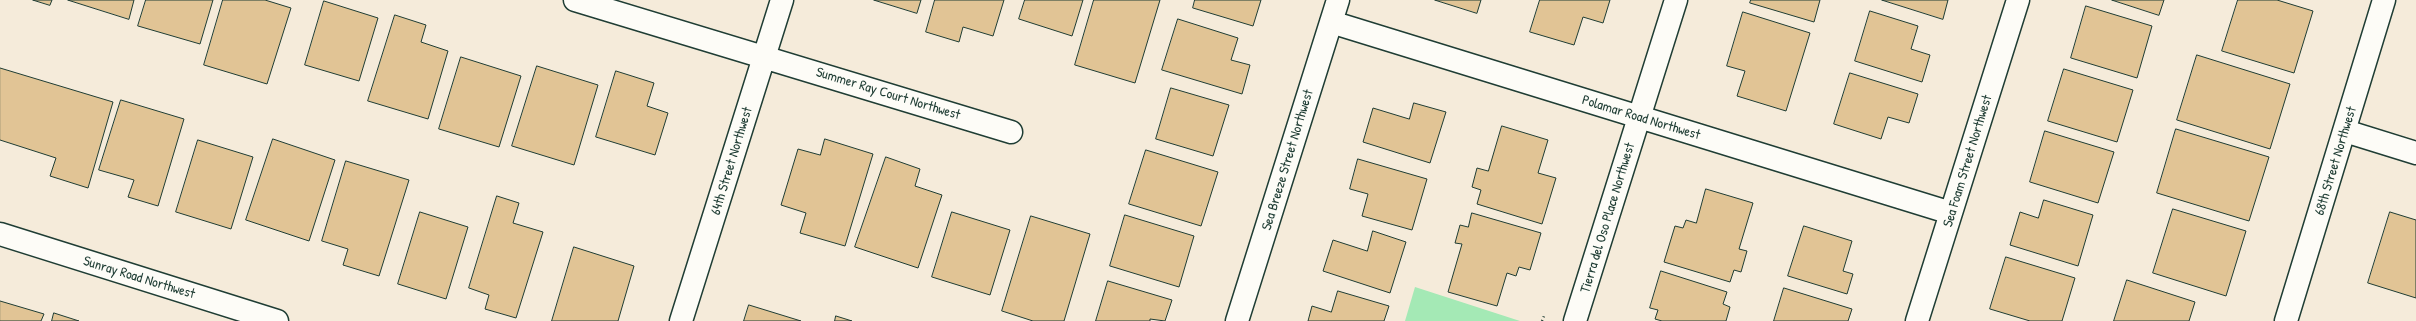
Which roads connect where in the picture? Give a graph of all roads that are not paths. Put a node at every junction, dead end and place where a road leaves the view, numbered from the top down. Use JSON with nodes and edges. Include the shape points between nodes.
{"nodes":[{"id":1,"x":575,"y":0,"type":"edge"},
{"id":2,"x":782,"y":0,"type":"edge"},
{"id":3,"x":1338,"y":0,"type":"edge"},
{"id":4,"x":1676,"y":0,"type":"edge"},
{"id":5,"x":2018,"y":0,"type":"edge"},
{"id":6,"x":2384,"y":0,"type":"edge"},
{"id":7,"x":1331,"y":22,"type":"junction"},
{"id":8,"x":764,"y":56,"type":"junction"},
{"id":9,"x":1640,"y":117,"type":"junction"},
{"id":10,"x":2345,"y":131,"type":"junction"},
{"id":11,"x":1011,"y":132,"type":"dead end"},
{"id":12,"x":2416,"y":153,"type":"edge"},
{"id":13,"x":1951,"y":213,"type":"junction"},
{"id":14,"x":0,"y":234,"type":"edge"},
{"id":15,"x":277,"y":321,"type":"edge"},
{"id":16,"x":681,"y":321,"type":"edge"},
{"id":17,"x":1237,"y":321,"type":"edge"},
{"id":18,"x":1575,"y":321,"type":"edge"},
{"id":19,"x":1917,"y":321,"type":"edge"},
{"id":20,"x":2286,"y":321,"type":"edge"}],
"edges":[{"from":1,"to":8,"type":"street","name":"Summer Ray Court Northwest"},
{"from":2,"to":8,"type":"street","name":"64th Street Northwest"},
{"from":3,"to":7,"type":"street","name":"Sea Breeze Street Northwest"},
{"from":4,"to":9,"type":"street","name":"Tierra del Oso Place Northwest"},
{"from":5,"to":13,"type":"street","name":"Sea Foam Street Northwest"},
{"from":6,"to":10,"type":"street","name":"68th Street Northwest"},
{"from":7,"to":9,"type":"street","name":"Polamar Road Northwest"},
{"from":7,"to":17,"type":"street","name":"Sea Breeze Street Northwest"},
{"from":8,"to":11,"type":"street","name":"Summer Ray Court Northwest"},
{"from":8,"to":16,"type":"street","name":"64th Street Northwest"},
{"from":9,"to":13,"type":"street","name":"Polamar Road Northwest"},
{"from":9,"to":18,"type":"street","name":"Tierra del Oso Place Northwest"},
{"from":10,"to":12,"type":"street"},
{"from":10,"to":20,"type":"street","name":"68th Street Northwest"},
{"from":13,"to":19,"type":"street","name":"Sea Foam Street Northwest"},
{"from":14,"to":15,"type":"street","name":"Sunray Road Northwest"}]}
